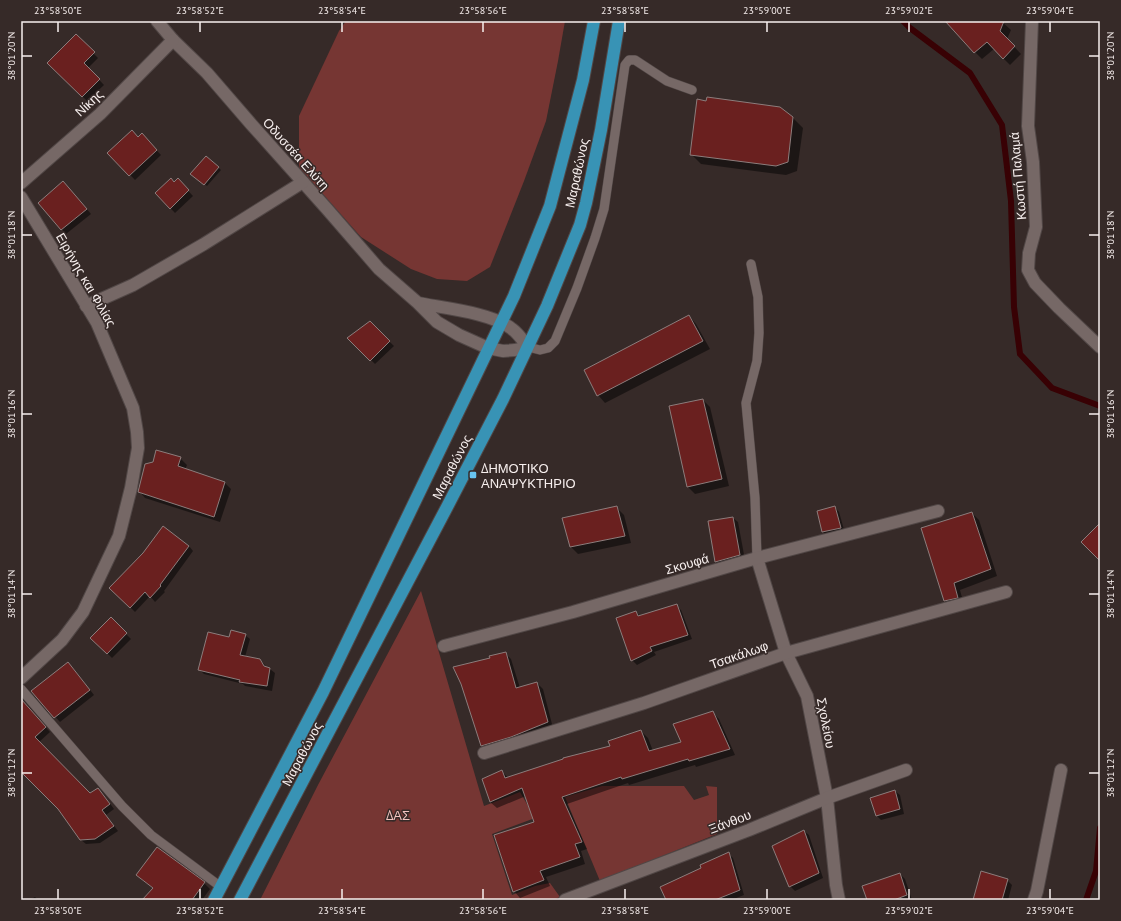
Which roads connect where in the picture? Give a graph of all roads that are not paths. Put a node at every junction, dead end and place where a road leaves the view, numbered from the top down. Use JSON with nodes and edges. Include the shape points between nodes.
{"nodes":[{"id":1,"x":157,"y":21,"type":"edge"},
{"id":2,"x":594,"y":21,"type":"edge"},
{"id":3,"x":619,"y":21,"type":"edge"},
{"id":4,"x":1032,"y":21,"type":"edge"},
{"id":5,"x":173,"y":40,"type":"junction"},
{"id":6,"x":692,"y":90,"type":"dead end"},
{"id":7,"x":303,"y":182,"type":"junction"},
{"id":8,"x":21,"y":183,"type":"edge"},
{"id":9,"x":21,"y":197,"type":"edge"},
{"id":10,"x":751,"y":264,"type":"dead end"},
{"id":11,"x":418,"y":303,"type":"junction"},
{"id":12,"x":86,"y":306,"type":"junction"},
{"id":13,"x":501,"y":322,"type":"junction"},
{"id":14,"x":528,"y":347,"type":"junction"},
{"id":15,"x":1100,"y":347,"type":"edge"},
{"id":16,"x":488,"y":348,"type":"junction"},
{"id":17,"x":938,"y":511,"type":"dead end"},
{"id":18,"x":757,"y":558,"type":"junction"},
{"id":19,"x":1006,"y":592,"type":"dead end"},
{"id":20,"x":444,"y":646,"type":"dead end"},
{"id":21,"x":786,"y":653,"type":"junction"},
{"id":22,"x":21,"y":678,"type":"edge"},
{"id":23,"x":21,"y":690,"type":"edge"},
{"id":24,"x":484,"y":753,"type":"dead end"},
{"id":25,"x":906,"y":770,"type":"dead end"},
{"id":26,"x":1061,"y":770,"type":"dead end"},
{"id":27,"x":827,"y":798,"type":"junction"},
{"id":28,"x":221,"y":887,"type":"junction"},
{"id":29,"x":214,"y":900,"type":"edge"},
{"id":30,"x":240,"y":900,"type":"edge"},
{"id":31,"x":565,"y":900,"type":"edge"},
{"id":32,"x":839,"y":900,"type":"edge"},
{"id":33,"x":1034,"y":900,"type":"edge"}],
"edges":[{"from":1,"to":5,"type":"street","name":"Οδυσσέα Ελύτη"},
{"from":2,"to":13,"type":"main road","name":"Μαραθώνος","via":[[583,80],[550,206]]},
{"from":3,"to":14,"type":"main road","name":"Μαραθώνος","via":[[601,130],[580,225]]},
{"from":4,"to":15,"type":"street","name":"Κωστή Παλαμά","via":[[1028,126],[1033,162],[1036,227],[1029,253],[1028,270],[1035,283]]},
{"from":5,"to":7,"type":"street","name":"Οδυσσέα Ελύτη","via":[[207,73]]},
{"from":5,"to":8,"type":"street","name":"Νίκης","via":[[100,114]]},
{"from":6,"to":14,"type":"lane","via":[[667,81],[636,60],[629,60],[626,63],[604,209],[592,245],[555,341],[548,348],[540,350]]},
{"from":7,"to":11,"type":"street","name":"Οδυσσέα Ελύτη","via":[[379,269]]},
{"from":7,"to":12,"type":"street","via":[[198,248],[133,285]]},
{"from":9,"to":12,"type":"street","name":"Ειρήνης και Φιλίας"},
{"from":10,"to":18,"type":"lane","via":[[758,297],[760,334],[757,361],[746,403],[755,498]]},
{"from":11,"to":13,"type":"street"},
{"from":11,"to":16,"type":"street","name":"Οδυσσέα Ελύτη","via":[[437,322]]},
{"from":12,"to":22,"type":"street","name":"Ειρήνης και Φιλίας","via":[[97,324],[132,408],[138,448],[119,536],[83,612],[62,640]]},
{"from":13,"to":14,"type":"street","via":[[521,336]]},
{"from":13,"to":16,"type":"main road","name":"Μαραθώνος"},
{"from":14,"to":16,"type":"street","name":"Οδυσσέα Ελύτη","via":[[503,351]]},
{"from":14,"to":30,"type":"main road","name":"Μαραθώνος","via":[[447,507]]},
{"from":16,"to":28,"type":"main road","name":"Μαραθώνος","via":[[323,692]]},
{"from":17,"to":18,"type":"street","name":"Σκουφά"},
{"from":18,"to":20,"type":"street","name":"Σκουφά","via":[[573,612]]},
{"from":18,"to":21,"type":"street","name":"Σχολείου"},
{"from":19,"to":21,"type":"street","name":"Τσακάλωφ"},
{"from":21,"to":24,"type":"street","name":"Τσακάλωφ","via":[[644,703]]},
{"from":21,"to":27,"type":"street","name":"Σχολείου","via":[[807,696]]},
{"from":23,"to":28,"type":"lane","via":[[122,806],[151,835]]},
{"from":25,"to":27,"type":"street","name":"Ξάνθου"},
{"from":26,"to":33,"type":"street"},
{"from":27,"to":31,"type":"street","name":"Ξάνθου"},
{"from":27,"to":32,"type":"street","name":"Σχολείου"},
{"from":28,"to":29,"type":"main road","name":"Μαραθώνος"}]}
